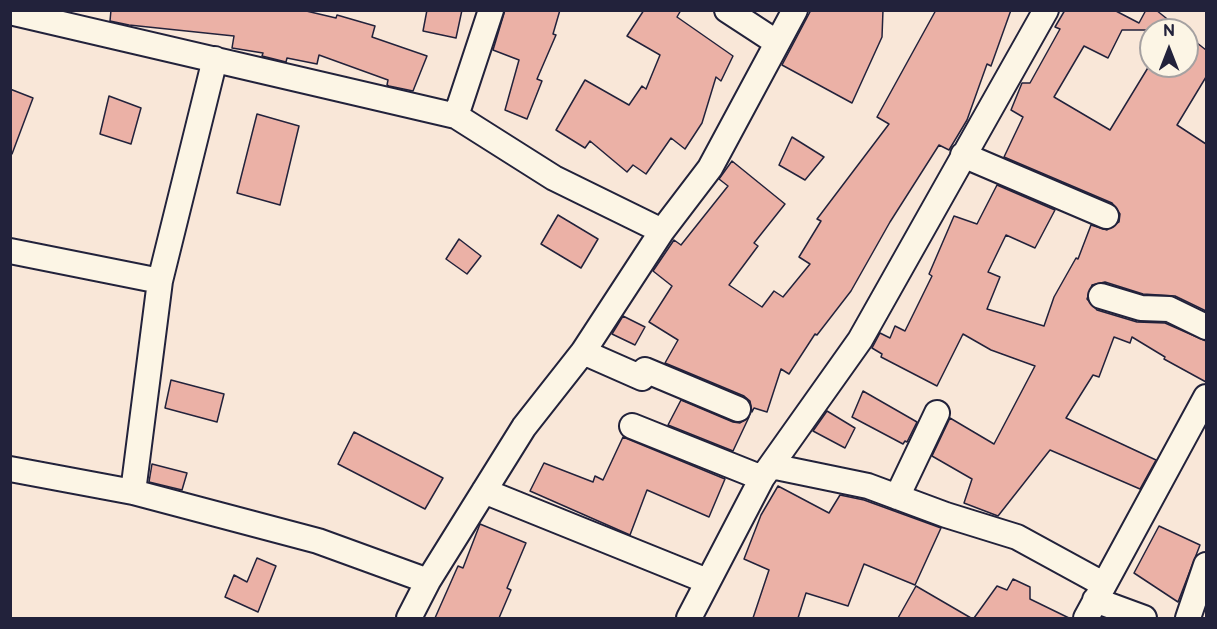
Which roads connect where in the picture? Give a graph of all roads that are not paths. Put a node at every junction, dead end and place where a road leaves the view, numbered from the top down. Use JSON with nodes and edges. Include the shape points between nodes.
{"nodes":[{"id":1,"x":491,"y":10,"type":"edge"},
{"id":2,"x":727,"y":10,"type":"edge"},
{"id":3,"x":795,"y":10,"type":"edge"},
{"id":4,"x":1046,"y":10,"type":"edge"},
{"id":5,"x":12,"y":18,"type":"edge"},
{"id":6,"x":776,"y":42,"type":"junction"},
{"id":7,"x":215,"y":59,"type":"junction"},
{"id":8,"x":456,"y":116,"type":"junction"},
{"id":9,"x":963,"y":155,"type":"junction"},
{"id":10,"x":1107,"y":216,"type":"dead end"},
{"id":11,"x":662,"y":231,"type":"junction"},
{"id":12,"x":10,"y":251,"type":"edge"},
{"id":13,"x":160,"y":281,"type":"junction"},
{"id":14,"x":1101,"y":296,"type":"dead end"},
{"id":15,"x":1206,"y":327,"type":"edge"},
{"id":16,"x":583,"y":352,"type":"junction"},
{"id":17,"x":1206,"y":397,"type":"edge"},
{"id":18,"x":738,"y":409,"type":"dead end"},
{"id":19,"x":937,"y":413,"type":"dead end"},
{"id":20,"x":632,"y":426,"type":"dead end"},
{"id":21,"x":10,"y":469,"type":"edge"},
{"id":22,"x":766,"y":472,"type":"junction"},
{"id":23,"x":484,"y":491,"type":"junction"},
{"id":24,"x":133,"y":492,"type":"junction"},
{"id":25,"x":897,"y":497,"type":"junction"},
{"id":26,"x":1206,"y":565,"type":"edge"},
{"id":27,"x":428,"y":580,"type":"junction"},
{"id":28,"x":707,"y":581,"type":"junction"},
{"id":29,"x":1095,"y":601,"type":"edge"},
{"id":30,"x":409,"y":618,"type":"edge"},
{"id":31,"x":689,"y":618,"type":"edge"},
{"id":32,"x":1144,"y":618,"type":"edge"},
{"id":33,"x":1188,"y":618,"type":"edge"}],
"edges":[{"from":1,"to":8,"type":"street"},
{"from":2,"to":6,"type":"street"},
{"from":3,"to":6,"type":"street"},
{"from":4,"to":9,"type":"street"},
{"from":5,"to":7,"type":"street"},
{"from":6,"to":11,"type":"street","via":[[710,168]]},
{"from":7,"to":8,"type":"street"},
{"from":7,"to":13,"type":"street"},
{"from":8,"to":11,"type":"street","via":[[554,178]]},
{"from":9,"to":10,"type":"street"},
{"from":9,"to":22,"type":"street","via":[[860,340]]},
{"from":11,"to":16,"type":"street"},
{"from":12,"to":13,"type":"street"},
{"from":13,"to":24,"type":"street"},
{"from":14,"to":15,"type":"street","via":[[1141,308],[1169,309]]},
{"from":16,"to":18,"type":"street","via":[[642,378],[645,370]]},
{"from":16,"to":23,"type":"street","via":[[525,427]]},
{"from":17,"to":29,"type":"street"},
{"from":19,"to":25,"type":"street"},
{"from":20,"to":22,"type":"street"},
{"from":21,"to":24,"type":"street"},
{"from":22,"to":25,"type":"street","via":[[868,486]]},
{"from":22,"to":28,"type":"street"},
{"from":23,"to":27,"type":"street"},
{"from":23,"to":28,"type":"street"},
{"from":24,"to":27,"type":"street","via":[[318,541]]},
{"from":25,"to":29,"type":"street","via":[[1017,537]]},
{"from":26,"to":33,"type":"street"},
{"from":27,"to":30,"type":"street"},
{"from":28,"to":31,"type":"street"},
{"from":29,"to":32,"type":"street"}]}
